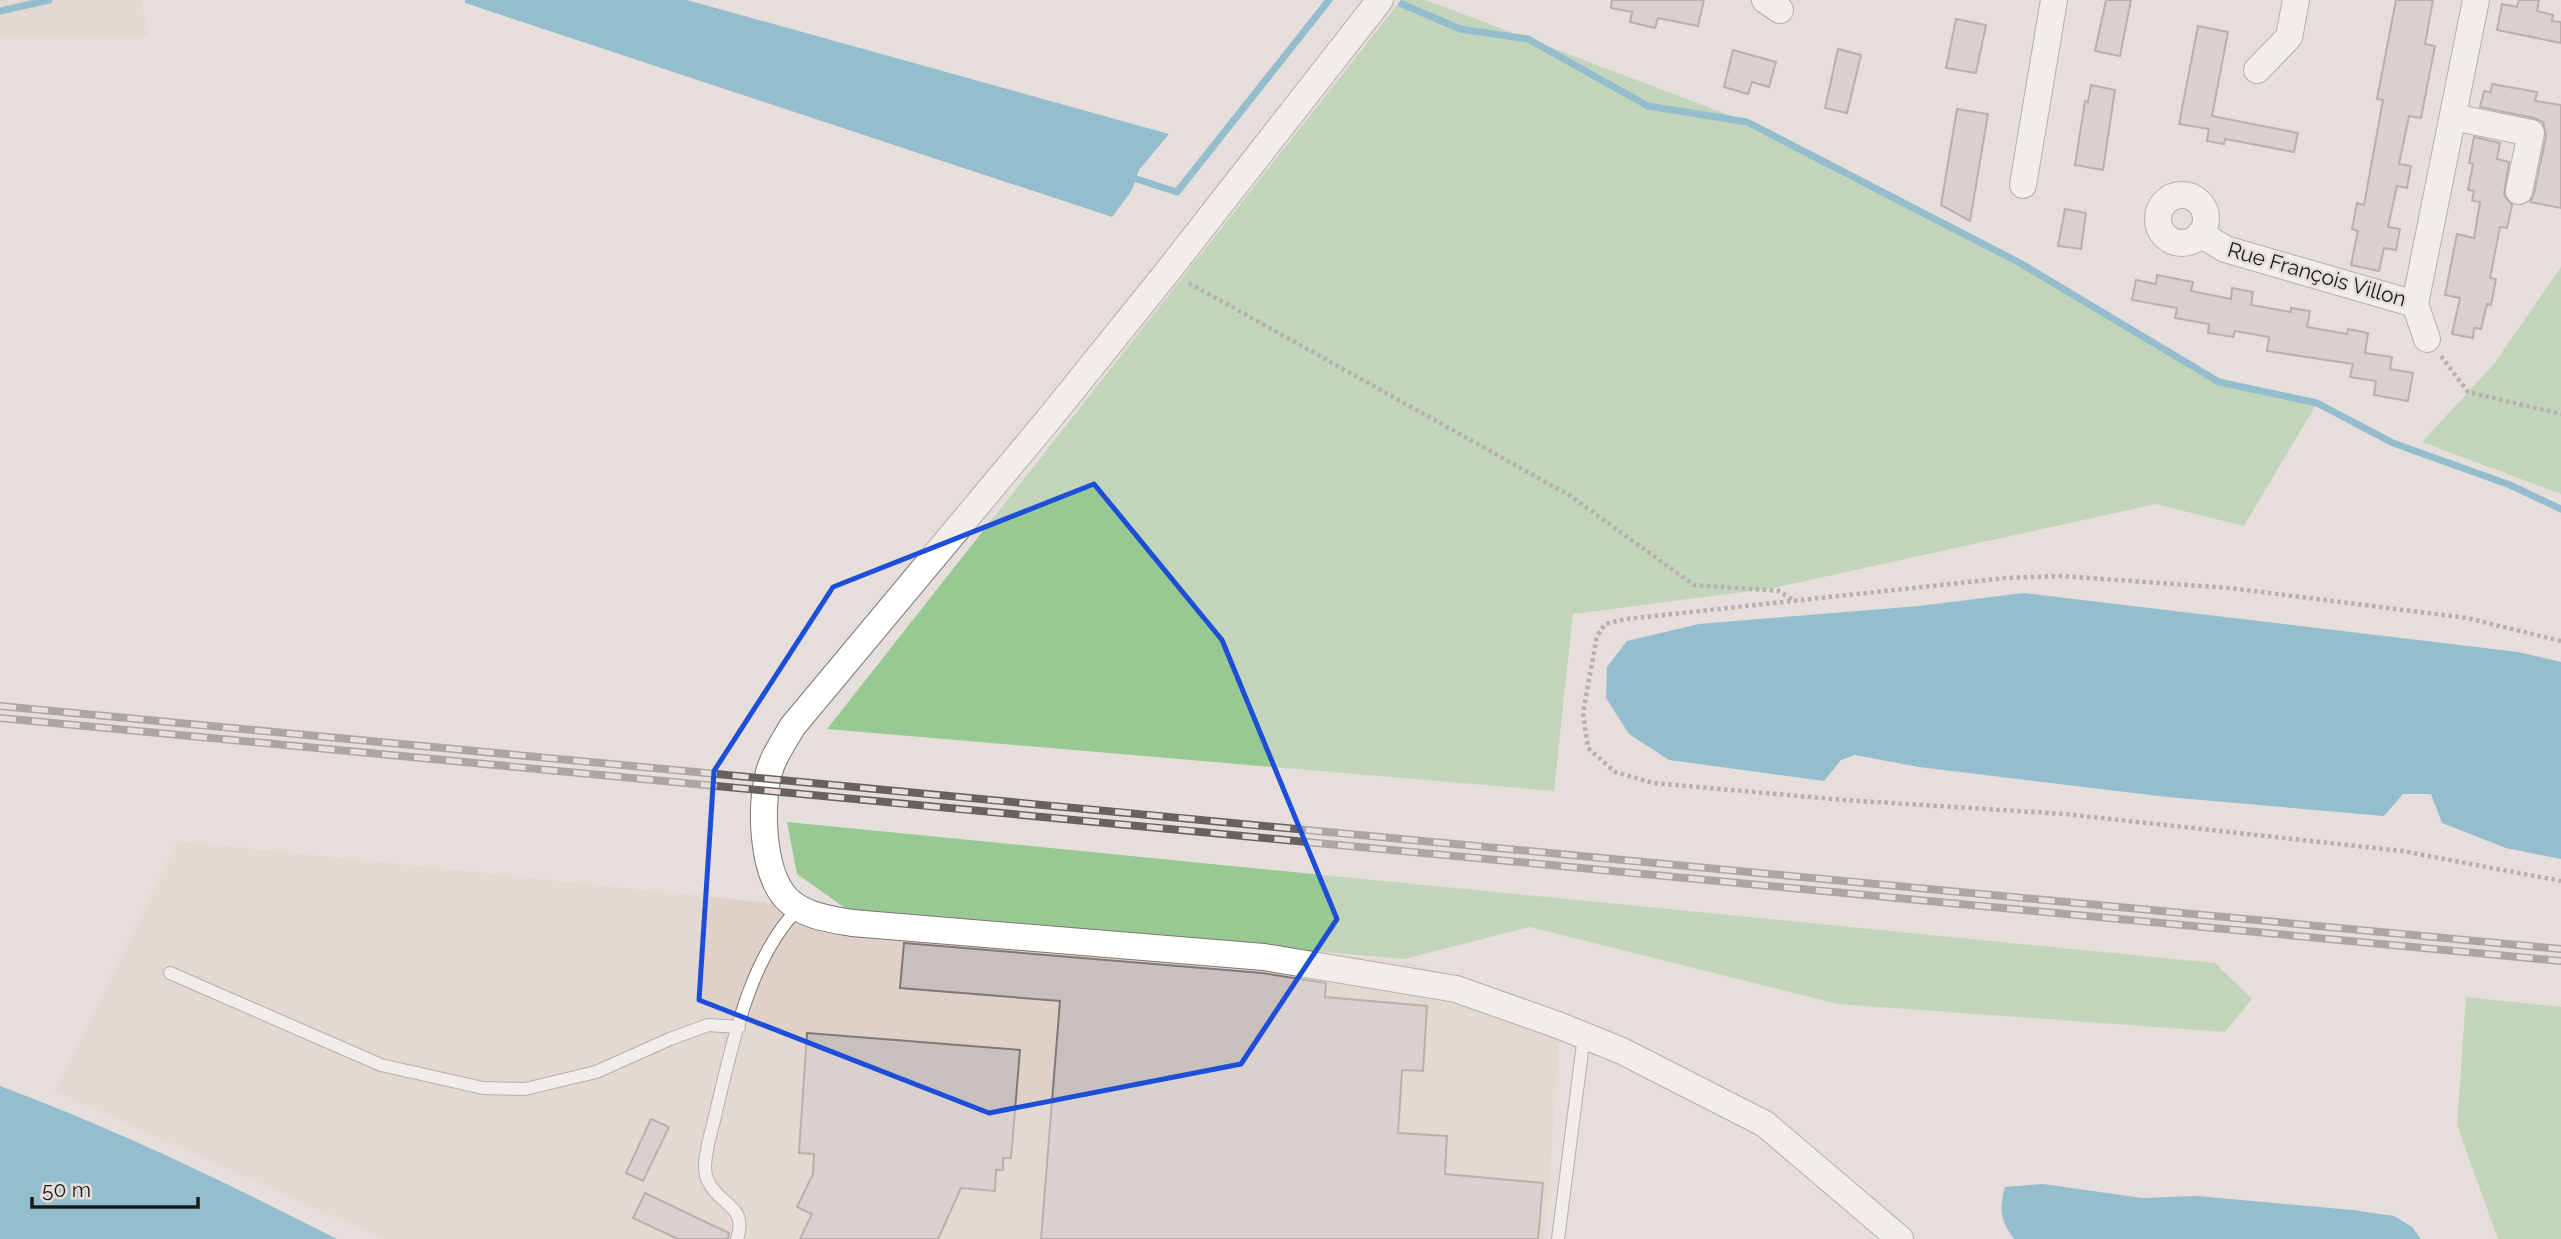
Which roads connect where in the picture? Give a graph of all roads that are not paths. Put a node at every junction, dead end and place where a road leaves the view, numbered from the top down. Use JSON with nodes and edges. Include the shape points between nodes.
{"nodes":[{"id":1,"x":1380,"y":0,"type":"edge"},
{"id":2,"x":2054,"y":0,"type":"edge"},
{"id":3,"x":2296,"y":0,"type":"edge"},
{"id":4,"x":2476,"y":0,"type":"edge"},
{"id":5,"x":2257,"y":70,"type":"dead end"},
{"id":6,"x":2453,"y":117,"type":"junction"},
{"id":7,"x":2023,"y":185,"type":"dead end"},
{"id":8,"x":2519,"y":191,"type":"dead end"},
{"id":9,"x":2200,"y":234,"type":"dead end"},
{"id":10,"x":2415,"y":304,"type":"junction"},
{"id":11,"x":2427,"y":339,"type":"road end"},
{"id":12,"x":799,"y":908,"type":"junction"},
{"id":13,"x":170,"y":973,"type":"dead end"},
{"id":14,"x":739,"y":1027,"type":"junction"},
{"id":15,"x":1584,"y":1036,"type":"junction"},
{"id":16,"x":737,"y":1239,"type":"edge"},
{"id":17,"x":1558,"y":1239,"type":"edge"},
{"id":18,"x":1899,"y":1239,"type":"edge"}],
"edges":[{"from":1,"to":12,"type":"street","via":[[1045,424],[792,727],[771,767],[765,833],[776,881]]},
{"from":2,"to":7,"type":"street"},
{"from":3,"to":5,"type":"street","via":[[2288,37]]},
{"from":4,"to":6,"type":"street","name":"Rue François Villon"},
{"from":6,"to":8,"type":"street","via":[[2531,133]]},
{"from":6,"to":10,"type":"street","name":"Rue François Villon"},
{"from":9,"to":10,"type":"street","name":"Rue François Villon","via":[[2225,249]]},
{"from":10,"to":11,"type":"street"},
{"from":12,"to":14,"type":"lane","via":[[783,924],[749,988]]},
{"from":12,"to":15,"type":"street","via":[[852,923],[1251,956],[1348,969],[1456,989]]},
{"from":13,"to":14,"type":"lane","via":[[380,1065],[483,1087],[525,1089],[584,1075],[708,1025]]},
{"from":14,"to":16,"type":"lane","via":[[704,1169],[709,1184],[740,1217]]},
{"from":15,"to":17,"type":"lane"},
{"from":15,"to":18,"type":"street","via":[[1765,1124]]}]}
